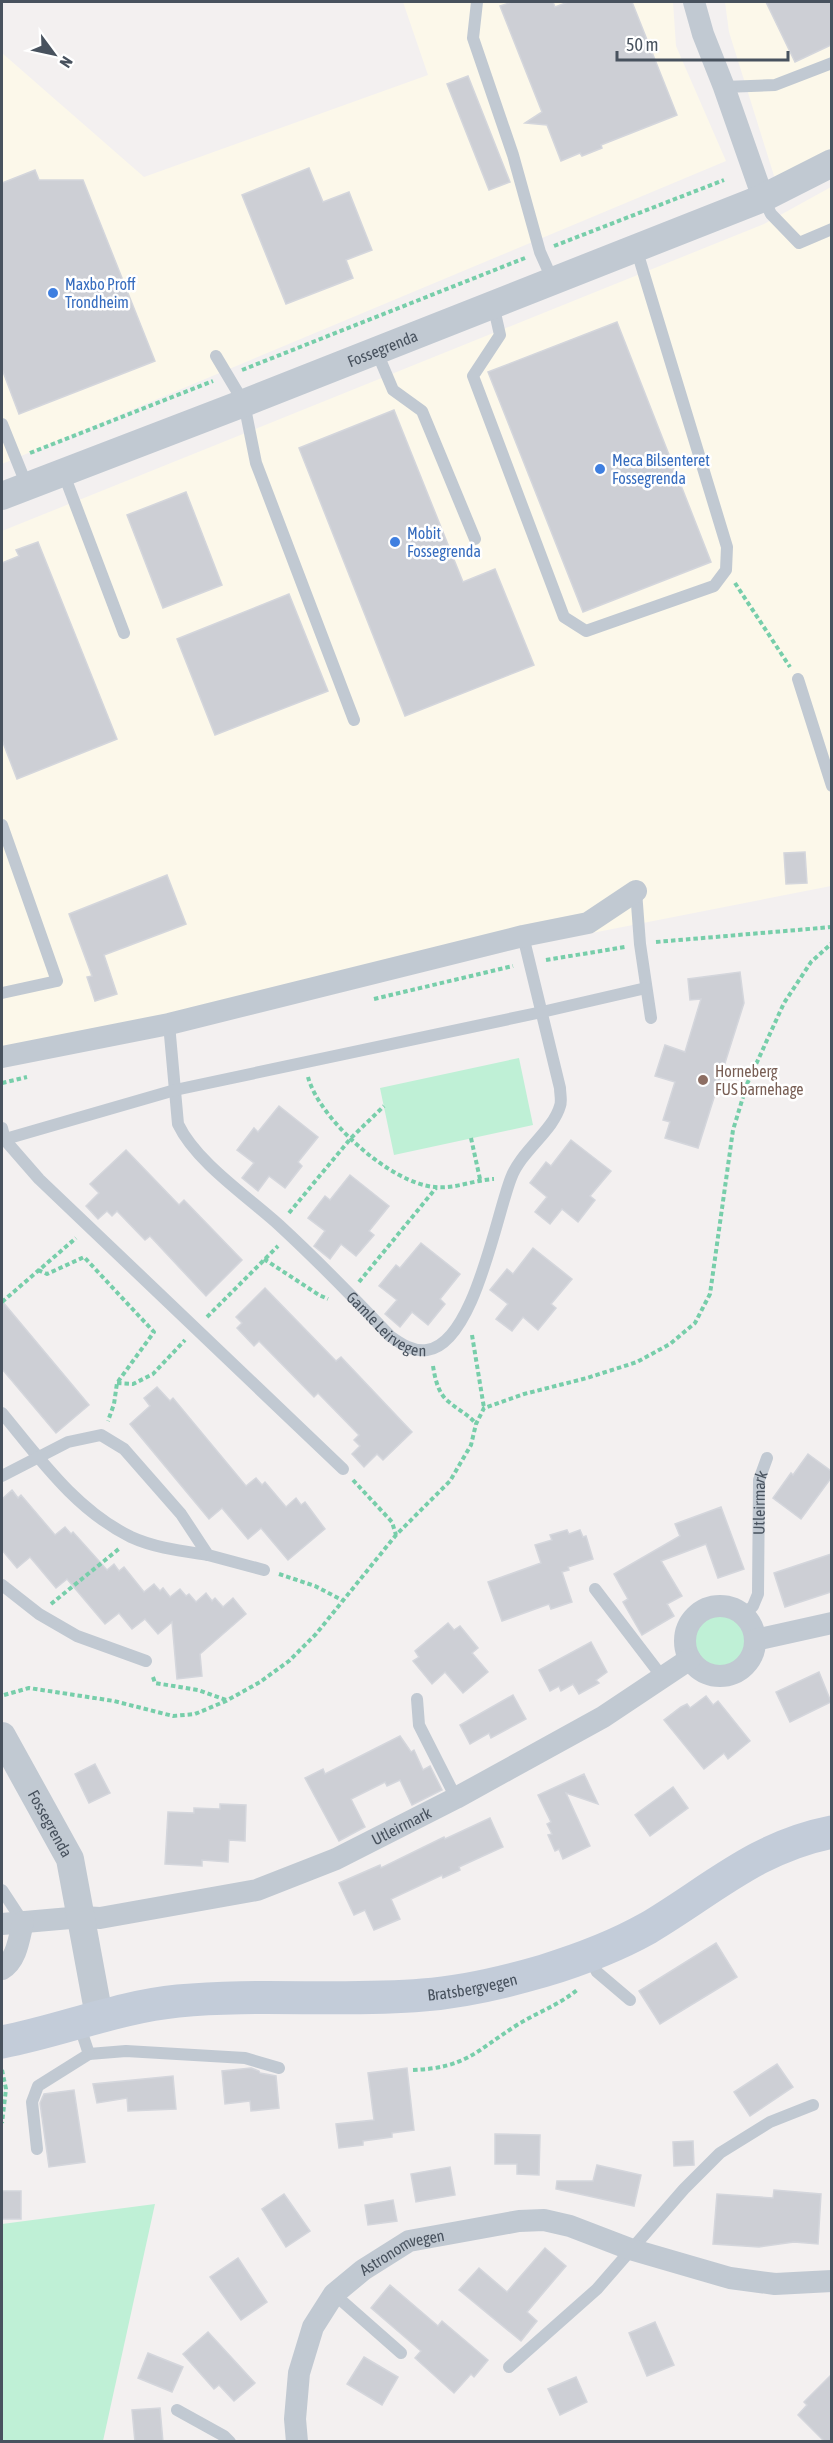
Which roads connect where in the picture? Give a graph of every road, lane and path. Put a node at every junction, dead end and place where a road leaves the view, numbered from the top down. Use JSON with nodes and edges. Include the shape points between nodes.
{"nodes":[{"id":1,"x":477,"y":2,"type":"edge"},
{"id":2,"x":694,"y":2,"type":"edge"},
{"id":3,"x":831,"y":63,"type":"edge"},
{"id":4,"x":724,"y":87,"type":"junction"},
{"id":5,"x":831,"y":163,"type":"edge"},
{"id":6,"x":724,"y":180,"type":"dead end"},
{"id":7,"x":763,"y":198,"type":"junction"},
{"id":8,"x":831,"y":229,"type":"edge"},
{"id":9,"x":636,"y":248,"type":"junction"},
{"id":10,"x":540,"y":252,"type":"junction"},
{"id":11,"x":553,"y":281,"type":"junction"},
{"id":12,"x":493,"y":304,"type":"junction"},
{"id":13,"x":376,"y":350,"type":"junction"},
{"id":14,"x":216,"y":356,"type":"dead end"},
{"id":15,"x":226,"y":376,"type":"junction"},
{"id":16,"x":244,"y":403,"type":"junction"},
{"id":17,"x":2,"y":424,"type":"edge"},
{"id":18,"x":16,"y":458,"type":"junction"},
{"id":19,"x":63,"y":472,"type":"junction"},
{"id":20,"x":14,"y":491,"type":"edge"},
{"id":21,"x":475,"y":539,"type":"dead end"},
{"id":22,"x":726,"y":570,"type":"junction"},
{"id":23,"x":124,"y":633,"type":"dead end"},
{"id":24,"x":798,"y":679,"type":"joint"},
{"id":25,"x":354,"y":720,"type":"dead end"},
{"id":26,"x":831,"y":786,"type":"edge"},
{"id":27,"x":2,"y":825,"type":"edge"},
{"id":28,"x":636,"y":891,"type":"joint"},
{"id":29,"x":831,"y":927,"type":"edge"},
{"id":30,"x":523,"y":936,"type":"junction"},
{"id":31,"x":831,"y":943,"type":"edge"},
{"id":32,"x":640,"y":944,"type":"junction"},
{"id":33,"x":529,"y":963,"type":"junction"},
{"id":34,"x":646,"y":988,"type":"junction"},
{"id":35,"x":2,"y":993,"type":"edge"},
{"id":36,"x":368,"y":1000,"type":"dead end"},
{"id":37,"x":542,"y":1012,"type":"junction"},
{"id":38,"x":651,"y":1018,"type":"dead end"},
{"id":39,"x":169,"y":1024,"type":"junction"},
{"id":40,"x":2,"y":1057,"type":"edge"},
{"id":41,"x":304,"y":1062,"type":"junction"},
{"id":42,"x":36,"y":1076,"type":"dead end"},
{"id":43,"x":2,"y":1083,"type":"edge"},
{"id":44,"x":175,"y":1090,"type":"junction"},
{"id":45,"x":384,"y":1106,"type":"dead end"},
{"id":46,"x":3,"y":1136,"type":"edge"},
{"id":47,"x":351,"y":1138,"type":"junction"},
{"id":48,"x":471,"y":1138,"type":"dead end"},
{"id":49,"x":511,"y":1178,"type":"junction"},
{"id":50,"x":480,"y":1179,"type":"junction"},
{"id":51,"x":437,"y":1188,"type":"junction"},
{"id":52,"x":279,"y":1226,"type":"junction"},
{"id":53,"x":89,"y":1227,"type":"junction"},
{"id":54,"x":264,"y":1259,"type":"dead end"},
{"id":55,"x":38,"y":1270,"type":"junction"},
{"id":56,"x":350,"y":1293,"type":"junction"},
{"id":57,"x":2,"y":1302,"type":"edge"},
{"id":58,"x":467,"y":1311,"type":"junction"},
{"id":59,"x":429,"y":1350,"type":"junction"},
{"id":60,"x":484,"y":1408,"type":"junction"},
{"id":61,"x":2,"y":1413,"type":"edge"},
{"id":62,"x":476,"y":1424,"type":"junction"},
{"id":63,"x":101,"y":1435,"type":"junction"},
{"id":64,"x":38,"y":1456,"type":"junction"},
{"id":65,"x":767,"y":1458,"type":"dead end"},
{"id":66,"x":343,"y":1469,"type":"joint"},
{"id":67,"x":2,"y":1476,"type":"edge"},
{"id":68,"x":396,"y":1535,"type":"junction"},
{"id":69,"x":132,"y":1537,"type":"junction"},
{"id":70,"x":208,"y":1555,"type":"junction"},
{"id":71,"x":264,"y":1570,"type":"joint"},
{"id":72,"x":2,"y":1585,"type":"edge"},
{"id":73,"x":594,"y":1589,"type":"dead end"},
{"id":74,"x":342,"y":1600,"type":"junction"},
{"id":75,"x":39,"y":1614,"type":"junction"},
{"id":76,"x":744,"y":1615,"type":"junction"},
{"id":77,"x":831,"y":1623,"type":"edge"},
{"id":78,"x":755,"y":1640,"type":"junction"},
{"id":79,"x":690,"y":1659,"type":"junction"},
{"id":80,"x":146,"y":1661,"type":"joint"},
{"id":81,"x":663,"y":1678,"type":"junction"},
{"id":82,"x":4,"y":1695,"type":"dead end"},
{"id":83,"x":417,"y":1699,"type":"dead end"},
{"id":84,"x":226,"y":1701,"type":"junction"},
{"id":85,"x":2,"y":1736,"type":"edge"},
{"id":86,"x":456,"y":1798,"type":"junction"},
{"id":87,"x":831,"y":1832,"type":"edge"},
{"id":88,"x":2,"y":1890,"type":"edge"},
{"id":89,"x":82,"y":1917,"type":"junction"},
{"id":90,"x":12,"y":1923,"type":"edge"},
{"id":91,"x":593,"y":1964,"type":"junction"},
{"id":92,"x":2,"y":1969,"type":"edge"},
{"id":93,"x":630,"y":2000,"type":"dead end"},
{"id":94,"x":89,"y":2019,"type":"junction"},
{"id":95,"x":2,"y":2042,"type":"edge"},
{"id":96,"x":89,"y":2054,"type":"junction"},
{"id":97,"x":279,"y":2068,"type":"dead end"},
{"id":98,"x":2,"y":2070,"type":"edge"},
{"id":99,"x":413,"y":2070,"type":"dead end"},
{"id":100,"x":813,"y":2105,"type":"dead end"},
{"id":101,"x":2,"y":2123,"type":"edge"},
{"id":102,"x":37,"y":2149,"type":"dead end"},
{"id":103,"x":630,"y":2249,"type":"junction"},
{"id":104,"x":831,"y":2282,"type":"edge"},
{"id":105,"x":334,"y":2294,"type":"junction"},
{"id":106,"x":400,"y":2354,"type":"dead end"},
{"id":107,"x":509,"y":2367,"type":"dead end"},
{"id":108,"x":177,"y":2410,"type":"dead end"},
{"id":109,"x":230,"y":2442,"type":"edge"},
{"id":110,"x":297,"y":2442,"type":"edge"}],
"edges":[{"from":1,"to":10,"type":"lane","via":[[473,38],[513,155]]},
{"from":2,"to":4,"type":"street"},
{"from":3,"to":4,"type":"lane","via":[[776,85]]},
{"from":4,"to":7,"type":"street"},
{"from":5,"to":7,"type":"street","name":"Fossegrenda"},
{"from":6,"to":10,"type":"path"},
{"from":7,"to":8,"type":"lane","via":[[771,214],[800,243]]},
{"from":7,"to":9,"type":"street","name":"Fossegrenda"},
{"from":9,"to":11,"type":"street","name":"Fossegrenda"},
{"from":9,"to":22,"type":"lane","via":[[727,547]]},
{"from":10,"to":11,"type":"lane"},
{"from":10,"to":15,"type":"path"},
{"from":11,"to":12,"type":"street","name":"Fossegrenda"},
{"from":12,"to":13,"type":"street","name":"Fossegrenda"},
{"from":12,"to":22,"type":"lane","via":[[500,335],[473,376],[564,617],[586,631],[714,586]]},
{"from":13,"to":16,"type":"street","name":"Fossegrenda"},
{"from":13,"to":21,"type":"lane","via":[[393,390],[422,411]]},
{"from":14,"to":15,"type":"lane"},
{"from":15,"to":16,"type":"lane"},
{"from":15,"to":18,"type":"path"},
{"from":16,"to":19,"type":"street","name":"Fossegrenda"},
{"from":16,"to":25,"type":"lane","via":[[256,463]]},
{"from":17,"to":18,"type":"lane"},
{"from":18,"to":20,"type":"lane"},
{"from":19,"to":20,"type":"street","name":"Fossegrenda"},
{"from":19,"to":23,"type":"lane"},
{"from":22,"to":24,"type":"path"},
{"from":24,"to":26,"type":"lane"},
{"from":27,"to":35,"type":"lane","via":[[57,981]]},
{"from":28,"to":30,"type":"street","via":[[588,923]]},
{"from":28,"to":32,"type":"lane"},
{"from":29,"to":32,"type":"path"},
{"from":30,"to":33,"type":"lane","name":"Gamle Leirvegen"},
{"from":30,"to":39,"type":"street"},
{"from":31,"to":60,"type":"path","via":[[811,962],[784,1003],[747,1084],[733,1130],[710,1294],[694,1323],[670,1344],[637,1362]]},
{"from":32,"to":33,"type":"path"},
{"from":32,"to":34,"type":"lane"},
{"from":33,"to":36,"type":"path"},
{"from":33,"to":37,"type":"lane","name":"Gamle Leirvegen"},
{"from":34,"to":37,"type":"lane"},
{"from":34,"to":38,"type":"lane"},
{"from":37,"to":41,"type":"lane"},
{"from":37,"to":49,"type":"lane","name":"Gamle Leirvegen","via":[[560,1088],[560,1106],[519,1160]]},
{"from":39,"to":40,"type":"street"},
{"from":39,"to":44,"type":"lane","name":"Gamle Leirvegen"},
{"from":41,"to":44,"type":"lane"},
{"from":41,"to":47,"type":"path","via":[[312,1093]]},
{"from":42,"to":43,"type":"path"},
{"from":44,"to":46,"type":"lane"},
{"from":44,"to":52,"type":"lane","name":"Gamle Leirvegen","via":[[178,1124],[185,1138]]},
{"from":45,"to":47,"type":"path"},
{"from":46,"to":53,"type":"lane","via":[[39,1179]]},
{"from":47,"to":51,"type":"path","via":[[392,1172],[415,1184]]},
{"from":47,"to":52,"type":"path"},
{"from":48,"to":50,"type":"path"},
{"from":49,"to":50,"type":"path"},
{"from":49,"to":58,"type":"lane","name":"Gamle Leirvegen","via":[[478,1288]]},
{"from":50,"to":51,"type":"path"},
{"from":51,"to":56,"type":"path"},
{"from":52,"to":56,"type":"lane","name":"Gamle Leirvegen"},
{"from":53,"to":55,"type":"path"},
{"from":53,"to":66,"type":"lane"},
{"from":54,"to":56,"type":"path","via":[[319,1295],[339,1303]]},
{"from":55,"to":57,"type":"path"},
{"from":55,"to":63,"type":"path","via":[[47,1274],[84,1257],[154,1332],[117,1383],[114,1404]]},
{"from":56,"to":59,"type":"lane","name":"Gamle Leirvegen","via":[[402,1345],[416,1351]]},
{"from":58,"to":59,"type":"lane","name":"Gamle Leirvegen","via":[[440,1346]]},
{"from":58,"to":60,"type":"path"},
{"from":59,"to":62,"type":"path","via":[[446,1401]]},
{"from":60,"to":62,"type":"path"},
{"from":61,"to":64,"type":"lane"},
{"from":62,"to":68,"type":"path","via":[[471,1445],[450,1481]]},
{"from":63,"to":64,"type":"lane","via":[[68,1442]]},
{"from":63,"to":70,"type":"lane","via":[[124,1449],[182,1514]]},
{"from":64,"to":67,"type":"lane"},
{"from":64,"to":69,"type":"lane","via":[[55,1479],[82,1503]]},
{"from":65,"to":76,"type":"lane","name":"Utleirmark","via":[[759,1480],[758,1594]]},
{"from":66,"to":68,"type":"path","via":[[392,1522]]},
{"from":68,"to":74,"type":"path"},
{"from":69,"to":70,"type":"lane"},
{"from":69,"to":75,"type":"path"},
{"from":70,"to":71,"type":"lane"},
{"from":71,"to":74,"type":"path","via":[[315,1586]]},
{"from":72,"to":75,"type":"lane"},
{"from":73,"to":81,"type":"lane"},
{"from":74,"to":84,"type":"path","via":[[289,1661]]},
{"from":75,"to":80,"type":"lane","via":[[77,1636]]},
{"from":76,"to":78,"type":"street"},
{"from":76,"to":79,"type":"street","via":[[726,1606],[698,1614],[685,1640]]},
{"from":77,"to":78,"type":"street"},
{"from":78,"to":79,"type":"street","via":[[749,1660],[734,1672],[715,1675]]},
{"from":79,"to":81,"type":"street","name":"Utleirmark"},
{"from":80,"to":84,"type":"path","via":[[155,1683],[198,1690]]},
{"from":81,"to":86,"type":"street","name":"Utleirmark","via":[[603,1717]]},
{"from":82,"to":84,"type":"path","via":[[29,1688],[114,1701],[172,1716],[195,1714]]},
{"from":83,"to":86,"type":"lane","via":[[419,1725]]},
{"from":85,"to":89,"type":"street","name":"Fossegrenda","via":[[70,1859]]},
{"from":86,"to":89,"type":"street","name":"Utleirmark","via":[[336,1859],[257,1890],[100,1918]]},
{"from":87,"to":91,"type":"main road","name":"Bratsbergvegen","via":[[763,1854]]},
{"from":88,"to":90,"type":"lane"},
{"from":89,"to":90,"type":"street"},
{"from":89,"to":94,"type":"street","name":"Fossegrenda"},
{"from":90,"to":92,"type":"street","via":[[18,1945],[9,1965]]},
{"from":91,"to":93,"type":"lane"},
{"from":91,"to":94,"type":"main road","name":"Bratsbergvegen","via":[[424,1995],[211,1998],[175,2001]]},
{"from":91,"to":99,"type":"path","via":[[574,1993],[467,2059],[452,2066]]},
{"from":94,"to":95,"type":"main road","name":"Bratsbergvegen"},
{"from":94,"to":96,"type":"lane"},
{"from":96,"to":97,"type":"lane","via":[[126,2051],[244,2058]]},
{"from":96,"to":102,"type":"lane","via":[[38,2086],[32,2102]]},
{"from":98,"to":101,"type":"path","via":[[6,2089]]},
{"from":100,"to":103,"type":"lane","via":[[770,2122],[720,2153]]},
{"from":103,"to":104,"type":"street","name":"Astronomvegen","via":[[741,2279],[774,2284]]},
{"from":103,"to":105,"type":"street","name":"Astronomvegen","via":[[570,2226],[544,2220],[519,2221],[409,2241]]},
{"from":103,"to":107,"type":"lane","via":[[597,2289]]},
{"from":105,"to":106,"type":"lane"},
{"from":105,"to":110,"type":"street","name":"Astronomvegen","via":[[313,2327],[299,2373]]},
{"from":108,"to":109,"type":"lane"}]}
